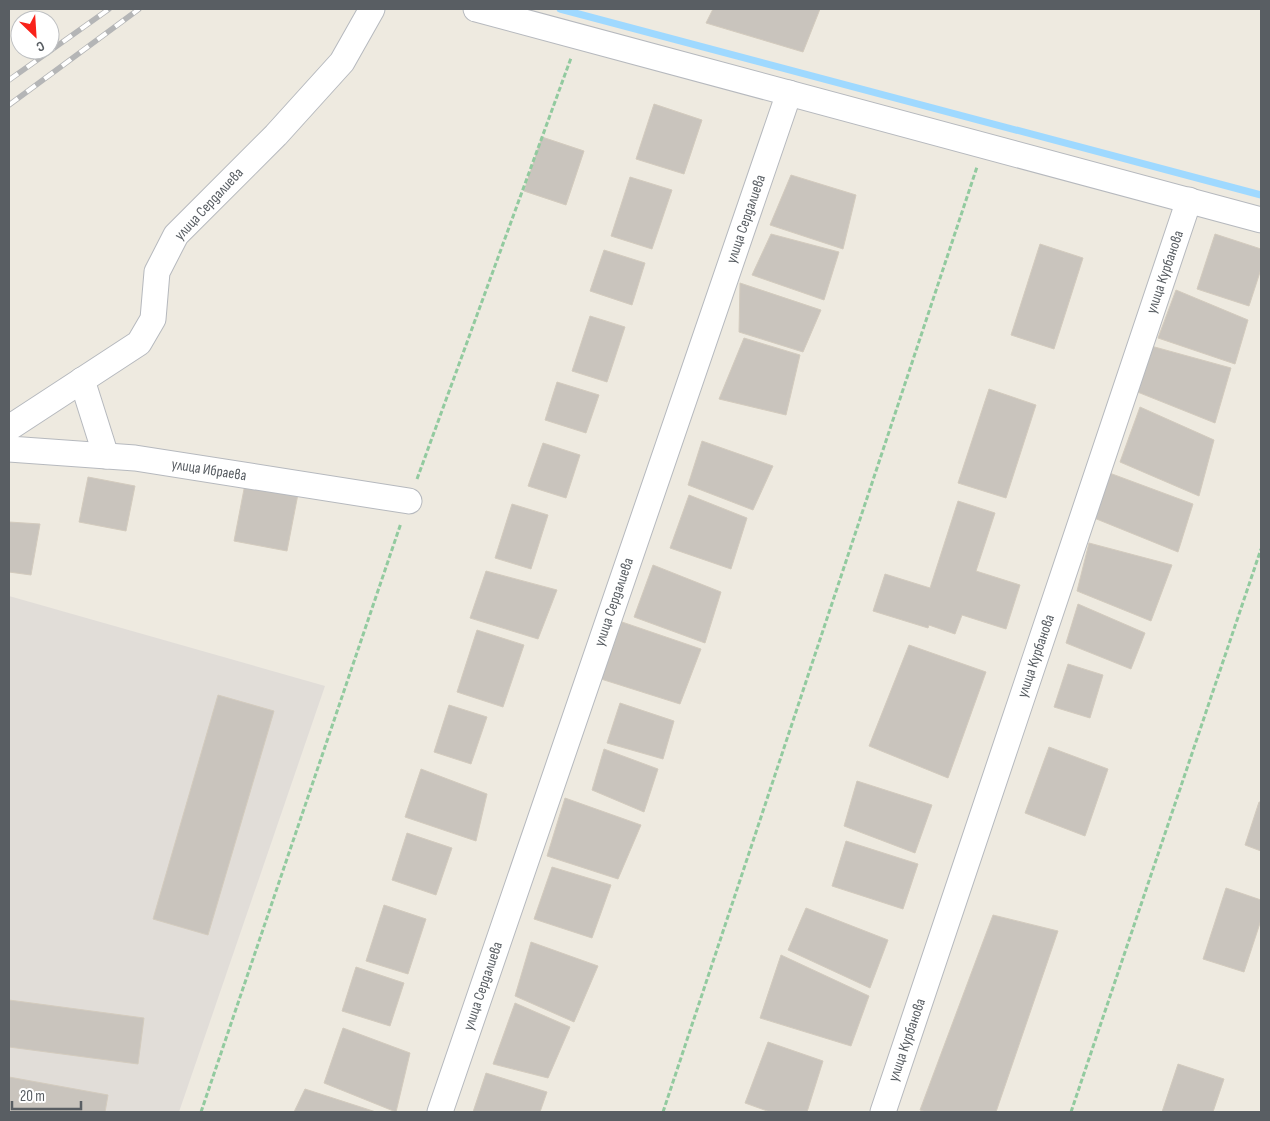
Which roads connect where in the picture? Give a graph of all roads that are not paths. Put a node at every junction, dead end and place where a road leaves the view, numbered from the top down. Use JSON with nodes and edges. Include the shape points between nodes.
{"nodes":[{"id":1,"x":372,"y":9,"type":"edge"},
{"id":2,"x":476,"y":9,"type":"edge"},
{"id":3,"x":789,"y":93,"type":"junction"},
{"id":4,"x":1189,"y":200,"type":"junction"},
{"id":5,"x":1261,"y":220,"type":"edge"},
{"id":6,"x":82,"y":380,"type":"junction"},
{"id":7,"x":9,"y":428,"type":"edge"},
{"id":8,"x":9,"y":449,"type":"edge"},
{"id":9,"x":106,"y":456,"type":"junction"},
{"id":10,"x":409,"y":501,"type":"road end"},
{"id":11,"x":440,"y":1112,"type":"edge"},
{"id":12,"x":883,"y":1112,"type":"edge"}],
"edges":[{"from":1,"to":6,"type":"street","name":"улица Сердалиева","via":[[342,62],[276,135],[176,235],[158,272],[152,319],[140,343]]},
{"from":2,"to":3,"type":"street"},
{"from":3,"to":4,"type":"street"},
{"from":3,"to":11,"type":"street","name":"улица Сердалиева"},
{"from":4,"to":5,"type":"street"},
{"from":4,"to":12,"type":"street","name":"улица Курбанова"},
{"from":6,"to":7,"type":"street","name":"улица Сердалиева"},
{"from":6,"to":9,"type":"street"},
{"from":8,"to":9,"type":"street","name":"улица Ибраева"},
{"from":9,"to":10,"type":"street","name":"улица Ибраева"}]}
